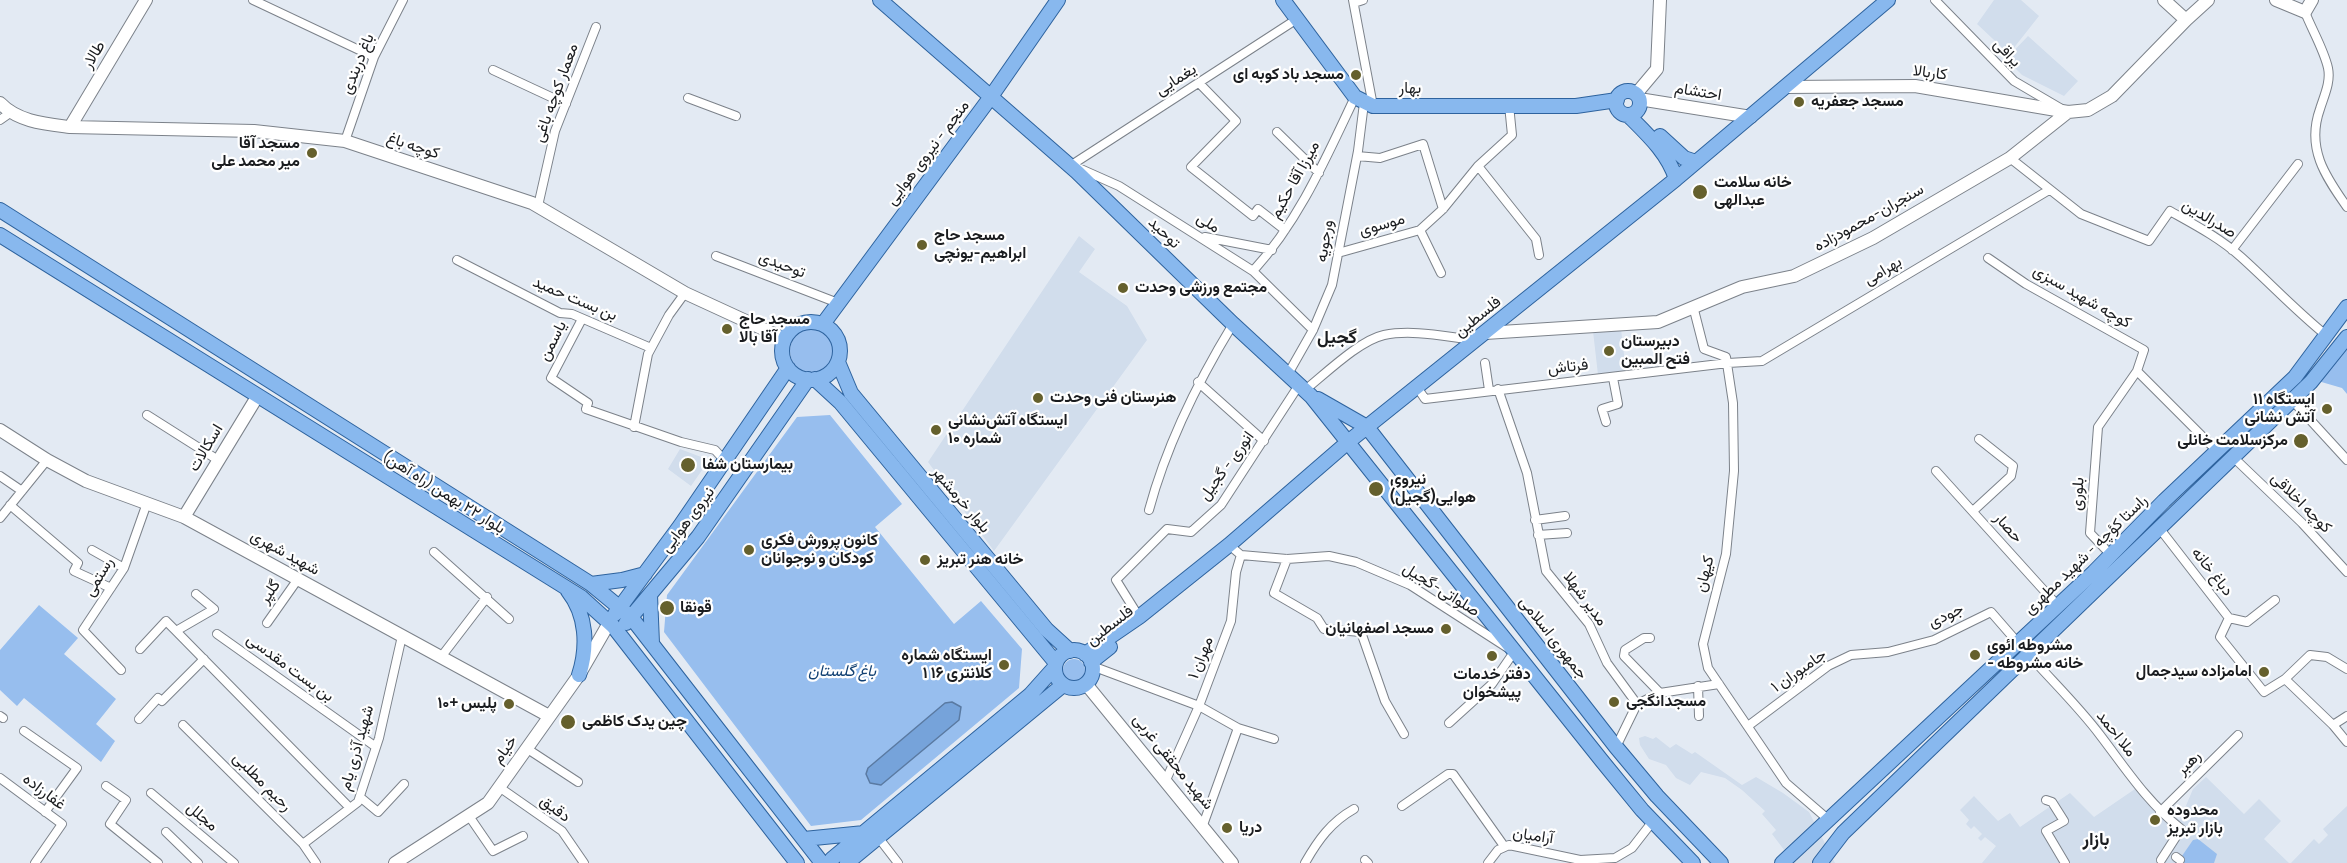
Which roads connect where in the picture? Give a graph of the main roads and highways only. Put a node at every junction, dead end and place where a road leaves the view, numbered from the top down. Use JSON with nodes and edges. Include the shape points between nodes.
{"nodes":[{"id":1,"x":146,"y":0,"type":"edge"},
{"id":2,"x":880,"y":0,"type":"edge"},
{"id":3,"x":1058,"y":0,"type":"edge"},
{"id":4,"x":1283,"y":0,"type":"edge"},
{"id":5,"x":1660,"y":0,"type":"edge"},
{"id":6,"x":1888,"y":0,"type":"edge"},
{"id":7,"x":2164,"y":0,"type":"edge"},
{"id":8,"x":2208,"y":0,"type":"edge"},
{"id":9,"x":2276,"y":0,"type":"edge"},
{"id":10,"x":2312,"y":0,"type":"edge"},
{"id":11,"x":2186,"y":20,"type":"junction"},
{"id":12,"x":1786,"y":87,"type":"junction"},
{"id":13,"x":990,"y":98,"type":"junction"},
{"id":14,"x":0,"y":103,"type":"edge"},
{"id":15,"x":1630,"y":105,"type":"junction"},
{"id":16,"x":2068,"y":112,"type":"junction"},
{"id":17,"x":5,"y":116,"type":"edge"},
{"id":18,"x":1751,"y":117,"type":"junction"},
{"id":19,"x":70,"y":127,"type":"junction"},
{"id":20,"x":1696,"y":162,"type":"junction"},
{"id":21,"x":1676,"y":179,"type":"junction"},
{"id":22,"x":0,"y":210,"type":"edge"},
{"id":23,"x":0,"y":235,"type":"edge"},
{"id":24,"x":2347,"y":308,"type":"edge"},
{"id":25,"x":823,"y":324,"type":"junction"},
{"id":26,"x":1481,"y":336,"type":"junction"},
{"id":27,"x":2327,"y":336,"type":"junction"},
{"id":28,"x":785,"y":339,"type":"junction"},
{"id":29,"x":2344,"y":342,"type":"edge"},
{"id":30,"x":838,"y":362,"type":"junction"},
{"id":31,"x":788,"y":368,"type":"junction"},
{"id":32,"x":811,"y":379,"type":"junction"},
{"id":33,"x":2292,"y":380,"type":"junction"},
{"id":34,"x":1305,"y":390,"type":"junction"},
{"id":35,"x":2297,"y":395,"type":"junction"},
{"id":36,"x":257,"y":397,"type":"junction"},
{"id":37,"x":0,"y":430,"type":"edge"},
{"id":38,"x":1370,"y":430,"type":"junction"},
{"id":39,"x":1350,"y":445,"type":"junction"},
{"id":40,"x":184,"y":516,"type":"junction"},
{"id":41,"x":968,"y":545,"type":"junction"},
{"id":42,"x":1235,"y":551,"type":"junction"},
{"id":43,"x":645,"y":574,"type":"junction"},
{"id":44,"x":591,"y":584,"type":"junction"},
{"id":45,"x":564,"y":587,"type":"junction"},
{"id":46,"x":650,"y":595,"type":"junction"},
{"id":47,"x":620,"y":607,"type":"junction"},
{"id":48,"x":631,"y":617,"type":"junction"},
{"id":49,"x":613,"y":628,"type":"junction"},
{"id":50,"x":2018,"y":643,"type":"junction"},
{"id":51,"x":652,"y":645,"type":"junction"},
{"id":52,"x":1071,"y":651,"type":"junction"},
{"id":53,"x":2030,"y":656,"type":"junction"},
{"id":54,"x":1089,"y":661,"type":"junction"},
{"id":55,"x":1055,"y":665,"type":"junction"},
{"id":56,"x":579,"y":675,"type":"junction"},
{"id":57,"x":1086,"y":684,"type":"junction"},
{"id":58,"x":1063,"y":685,"type":"junction"},
{"id":59,"x":549,"y":716,"type":"junction"},
{"id":60,"x":1617,"y":747,"type":"junction"},
{"id":61,"x":1602,"y":761,"type":"junction"},
{"id":62,"x":1818,"y":832,"type":"junction"},
{"id":63,"x":864,"y":833,"type":"junction"},
{"id":64,"x":804,"y":839,"type":"junction"},
{"id":65,"x":1831,"y":849,"type":"junction"},
{"id":66,"x":792,"y":860,"type":"edge"},
{"id":67,"x":1821,"y":862,"type":"edge"},
{"id":68,"x":395,"y":863,"type":"edge"},
{"id":69,"x":822,"y":863,"type":"edge"},
{"id":70,"x":830,"y":863,"type":"edge"},
{"id":71,"x":847,"y":863,"type":"edge"},
{"id":72,"x":1232,"y":863,"type":"edge"},
{"id":73,"x":1694,"y":863,"type":"edge"},
{"id":74,"x":1721,"y":863,"type":"edge"},
{"id":75,"x":1782,"y":863,"type":"edge"}],
"edges":[{"from":1,"to":19,"type":"main road","name":"طالار"},
{"from":2,"to":13,"type":"main road","name":"توحید"},
{"from":3,"to":13,"type":"main road","name":"منجم - نیروی هوایی"},
{"from":4,"to":15,"type":"main road","name":"بهار","via":[[1364,102]]},
{"from":5,"to":15,"type":"main road","via":[[1657,69]]},
{"from":6,"to":12,"type":"main road","name":"فلسطین"},
{"from":7,"to":11,"type":"main road"},
{"from":8,"to":11,"type":"main road","name":"سنجران-محمودزاده"},
{"from":9,"to":10,"type":"main road","via":[[2305,12]]},
{"from":11,"to":16,"type":"main road","name":"سنجران-محمودزاده","via":[[2112,96],[2088,110]]},
{"from":12,"to":16,"type":"main road","name":"کاربالا","via":[[1915,86]]},
{"from":12,"to":18,"type":"main road","name":"فلسطین"},
{"from":13,"to":25,"type":"main road","name":"منجم - نیروی هوایی"},
{"from":13,"to":34,"type":"main road","name":"توحید","via":[[1070,166]]},
{"from":14,"to":17,"type":"main road","name":"کوچه باغ"},
{"from":15,"to":18,"type":"main road","name":"احتشام"},
{"from":15,"to":20,"type":"main road","via":[[1669,147]]},
{"from":15,"to":21,"type":"main road","via":[[1672,165]]},
{"from":16,"to":26,"type":"main road","name":"سنجران-محمودزاده","via":[[2010,158],[1873,238],[1800,274],[1742,287],[1658,322]]},
{"from":17,"to":19,"type":"main road","name":"کوچه باغ"},
{"from":18,"to":20,"type":"main road","name":"فلسطین"},
{"from":19,"to":28,"type":"main road","name":"کوچه باغ","via":[[254,131],[345,141],[538,206],[685,293]]},
{"from":20,"to":21,"type":"main road","name":"فلسطین"},
{"from":21,"to":26,"type":"main road","name":"فلسطین"},
{"from":22,"to":44,"type":"main road","name":"بلوار ۲۲ بهمن (راه آهن)"},
{"from":23,"to":36,"type":"main road","name":"بلوار ۲۲ بهمن (راه آهن)"},
{"from":24,"to":27,"type":"main road","name":"راستا کؤچه - شهید مطهری"},
{"from":25,"to":28,"type":"main road","via":[[801,324]]},
{"from":25,"to":30,"type":"main road","via":[[838,340]]},
{"from":26,"to":38,"type":"main road","name":"فلسطین"},
{"from":27,"to":29,"type":"main road"},
{"from":27,"to":33,"type":"main road","name":"راستا کؤچه - شهید مطهری"},
{"from":28,"to":31,"type":"main road","via":[[783,354]]},
{"from":29,"to":35,"type":"main road","name":"راستا کؤچه - شهید مطهری"},
{"from":30,"to":32,"type":"main road","via":[[829,374]]},
{"from":30,"to":41,"type":"main road","name":"بلوار خرمشهر","via":[[852,393]]},
{"from":31,"to":32,"type":"main road"},
{"from":31,"to":43,"type":"main road","name":"نیروی هوایی"},
{"from":32,"to":41,"type":"main road","name":"بلوار خرمشهر","via":[[840,402]]},
{"from":32,"to":46,"type":"main road","name":"نیروی هوایی","via":[[698,537]]},
{"from":33,"to":35,"type":"main road"},
{"from":33,"to":50,"type":"main road","name":"راستا کؤچه - شهید مطهری"},
{"from":34,"to":38,"type":"main road"},
{"from":34,"to":39,"type":"main road"},
{"from":35,"to":53,"type":"main road","name":"راستا کؤچه - شهید مطهری"},
{"from":36,"to":40,"type":"main road","name":"اسکالات"},
{"from":36,"to":45,"type":"main road","name":"بلوار ۲۲ بهمن (راه آهن)"},
{"from":37,"to":40,"type":"main road","name":"شهید شهری","via":[[86,481]]},
{"from":38,"to":39,"type":"main road","name":"فلسطین"},
{"from":38,"to":60,"type":"main road","name":"جمهوری اسلامی"},
{"from":39,"to":42,"type":"main road","name":"فلسطین"},
{"from":39,"to":61,"type":"main road"},
{"from":40,"to":59,"type":"main road","name":"شهید شهری"},
{"from":41,"to":52,"type":"main road","name":"بلوار خرمشهر"},
{"from":41,"to":55,"type":"main road","name":"بلوار خرمشهر"},
{"from":42,"to":54,"type":"main road","name":"فلسطین"},
{"from":42,"to":54,"type":"main road","name":"فلسطین","via":[[1139,617]]},
{"from":43,"to":44,"type":"main road"},
{"from":43,"to":47,"type":"main road","name":"نیروی هوایی"},
{"from":44,"to":47,"type":"main road","name":"بلوار ۲۲ بهمن (راه آهن)"},
{"from":45,"to":49,"type":"main road","name":"بلوار ۲۲ بهمن (راه آهن)","via":[[582,597]]},
{"from":45,"to":56,"type":"main road","via":[[584,626],[584,660]]},
{"from":46,"to":48,"type":"main road","name":"نیروی هوایی"},
{"from":46,"to":51,"type":"main road"},
{"from":47,"to":48,"type":"main road","name":"بلوار ۲۲ بهمن (راه آهن)"},
{"from":47,"to":49,"type":"main road","name":"نیروی هوایی"},
{"from":48,"to":49,"type":"main road","name":"نیروی هوایی"},
{"from":48,"to":51,"type":"main road"},
{"from":49,"to":56,"type":"main road","name":"خیام"},
{"from":49,"to":66,"type":"main road","name":"بلوار ۲۲ بهمن (راه آهن)"},
{"from":50,"to":53,"type":"main road"},
{"from":50,"to":62,"type":"main road","name":"راستا کؤچه - شهید مطهری"},
{"from":51,"to":64,"type":"main road"},
{"from":52,"to":54,"type":"main road"},
{"from":52,"to":55,"type":"main road"},
{"from":53,"to":65,"type":"main road","name":"راستا کؤچه - شهید مطهری","via":[[1843,833]]},
{"from":54,"to":57,"type":"main road","via":[[1092,676]]},
{"from":55,"to":58,"type":"main road","via":[[1056,677]]},
{"from":55,"to":63,"type":"main road","via":[[1030,695]]},
{"from":56,"to":59,"type":"main road","name":"خیام"},
{"from":57,"to":58,"type":"main road","via":[[1072,688]]},
{"from":57,"to":72,"type":"main road","name":"شهید محققی غربی"},
{"from":58,"to":71,"type":"main road"},
{"from":59,"to":68,"type":"main road","name":"خیام","via":[[488,803]]},
{"from":60,"to":61,"type":"main road"},
{"from":60,"to":74,"type":"main road","name":"جمهوری اسلامی"},
{"from":61,"to":73,"type":"main road"},
{"from":62,"to":65,"type":"main road","via":[[1821,844]]},
{"from":62,"to":75,"type":"main road","name":"راستا کؤچه - شهید مطهری"},
{"from":63,"to":64,"type":"main road"},
{"from":63,"to":70,"type":"main road"},
{"from":64,"to":69,"type":"main road"},
{"from":65,"to":67,"type":"main road","name":"راستا کؤچه - شهید مطهری"}]}
